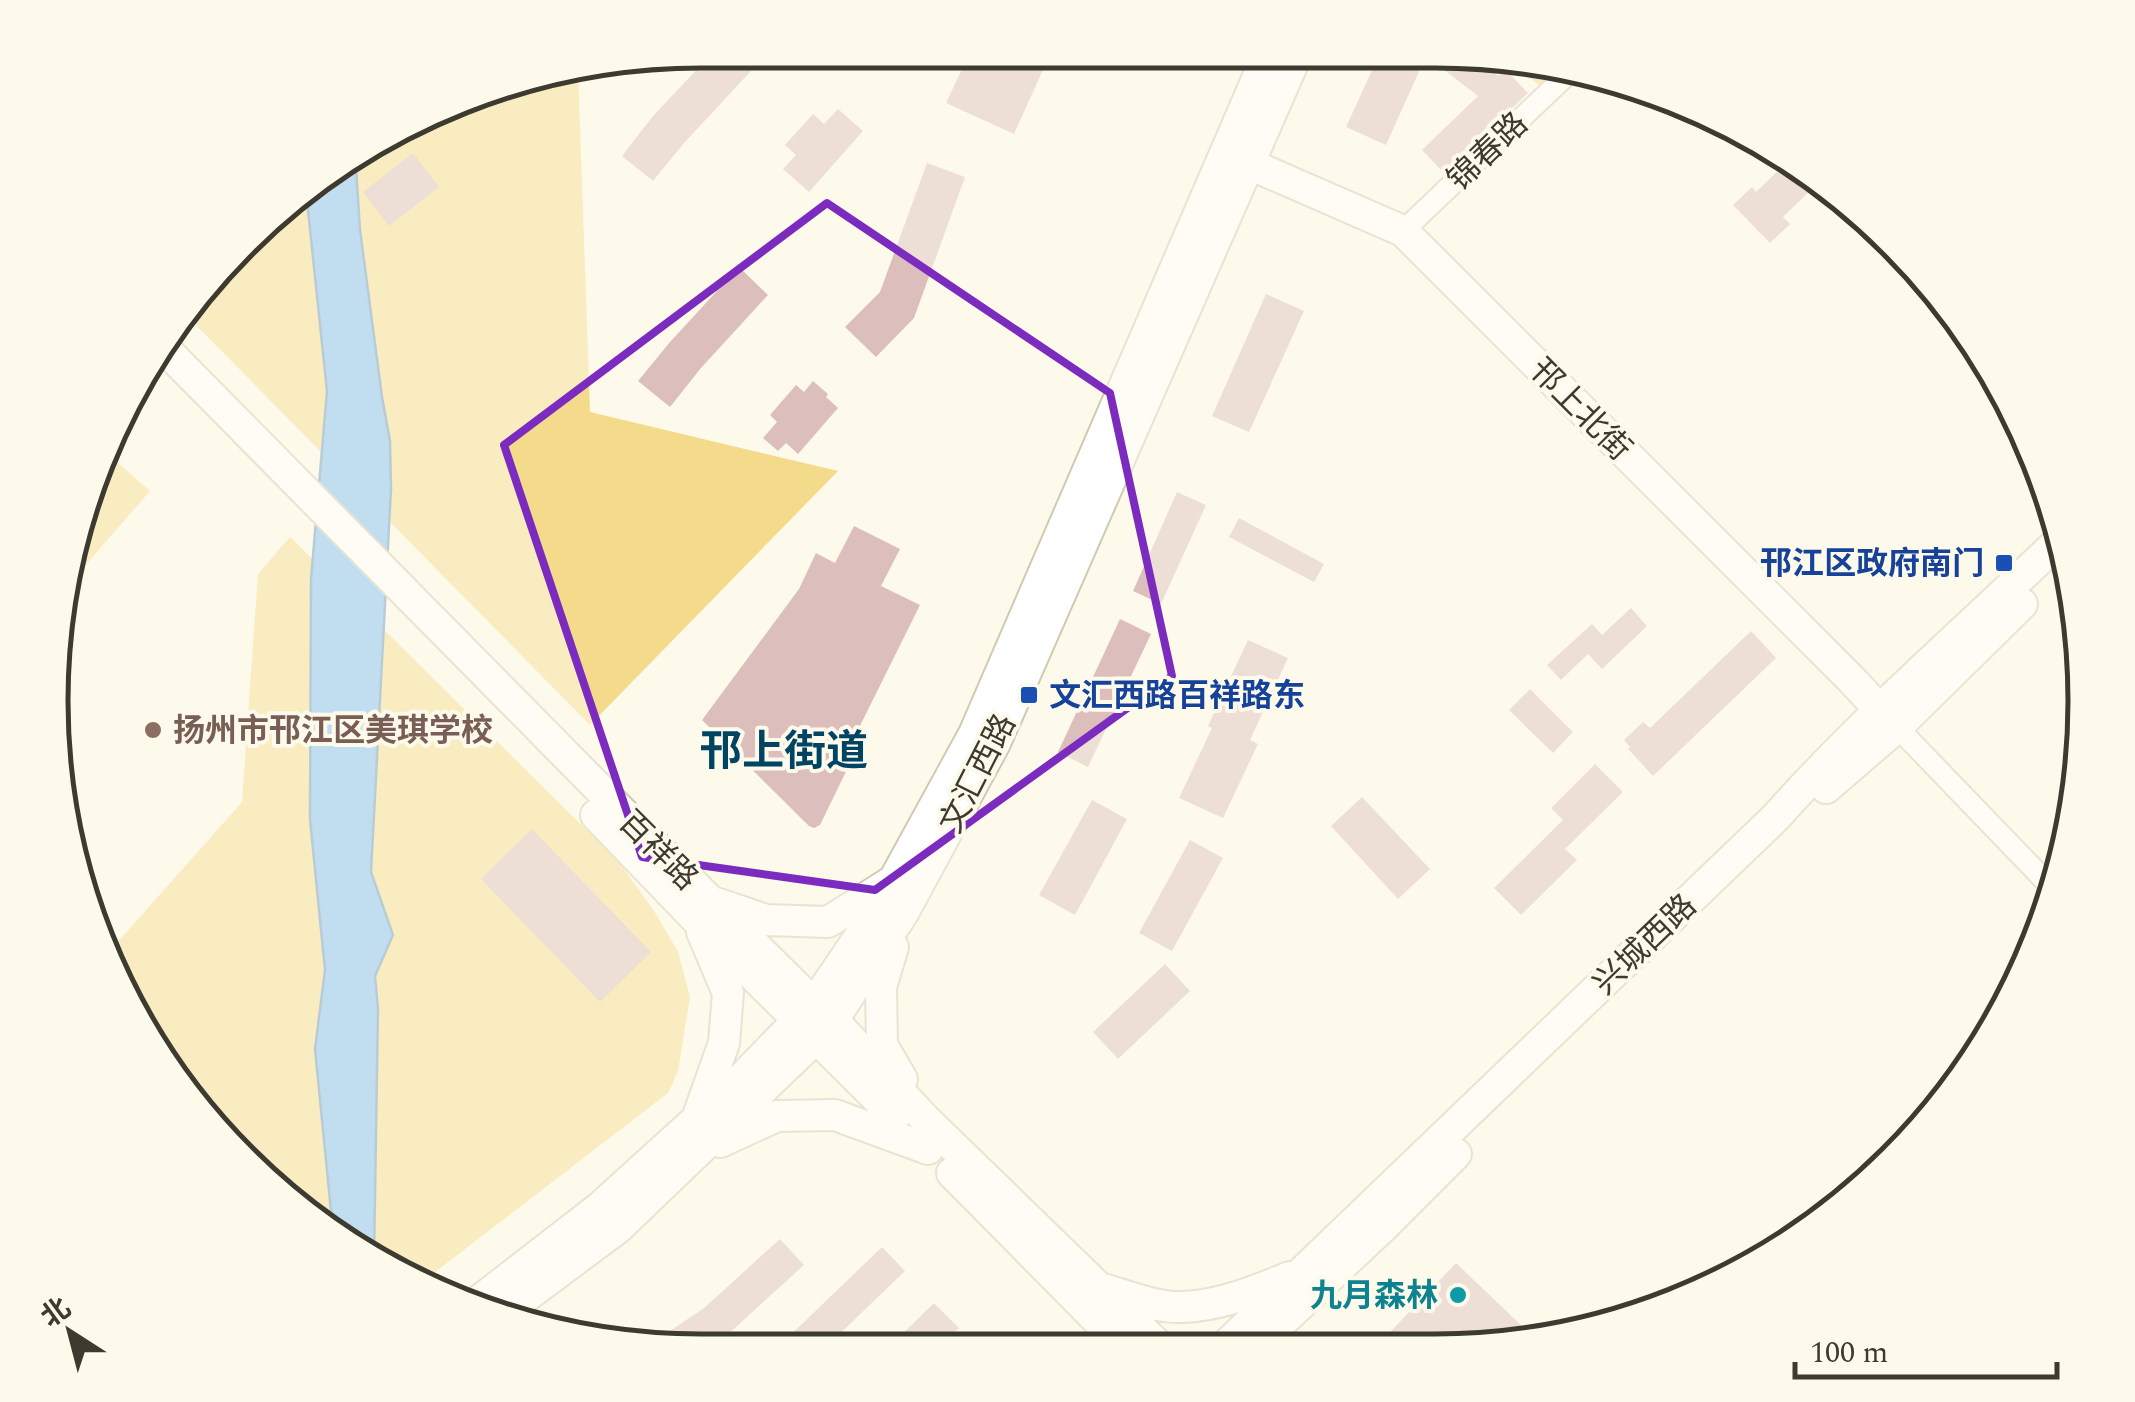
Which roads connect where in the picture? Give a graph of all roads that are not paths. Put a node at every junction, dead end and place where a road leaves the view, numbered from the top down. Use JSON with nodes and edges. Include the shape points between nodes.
{"nodes":[{"id":1,"x":1264,"y":68,"type":"edge"},
{"id":2,"x":1290,"y":68,"type":"edge"},
{"id":3,"x":1560,"y":80,"type":"edge"},
{"id":4,"x":1237,"y":159,"type":"junction"},
{"id":5,"x":1403,"y":231,"type":"junction"},
{"id":6,"x":170,"y":355,"type":"edge"},
{"id":7,"x":162,"y":368,"type":"edge"},
{"id":8,"x":305,"y":503,"type":"junction"},
{"id":9,"x":2049,"y":551,"type":"edge"},
{"id":10,"x":2054,"y":571,"type":"edge"},
{"id":11,"x":1888,"y":719,"type":"junction"},
{"id":12,"x":2042,"y":878,"type":"edge"},
{"id":13,"x":894,"y":881,"type":"junction"},
{"id":14,"x":704,"y":911,"type":"junction"},
{"id":15,"x":904,"y":913,"type":"junction"},
{"id":16,"x":816,"y":1020,"type":"junction"},
{"id":17,"x":696,"y":1120,"type":"junction"},
{"id":18,"x":928,"y":1135,"type":"junction"},
{"id":19,"x":699,"y":1151,"type":"junction"},
{"id":20,"x":1302,"y":1273,"type":"junction"},
{"id":21,"x":484,"y":1296,"type":"edge"},
{"id":22,"x":1093,"y":1298,"type":"junction"},
{"id":23,"x":1300,"y":1304,"type":"junction"},
{"id":24,"x":513,"y":1306,"type":"edge"},
{"id":25,"x":1099,"y":1334,"type":"edge"},
{"id":26,"x":1116,"y":1334,"type":"edge"},
{"id":27,"x":1142,"y":1334,"type":"edge"},
{"id":28,"x":1238,"y":1334,"type":"edge"},
{"id":29,"x":1269,"y":1334,"type":"edge"},
{"id":30,"x":1286,"y":1334,"type":"edge"}],
"edges":[{"from":1,"to":4,"type":"street","name":"文汇西路"},
{"from":2,"to":4,"type":"street","name":"文汇西路"},
{"from":3,"to":5,"type":"street","name":"锦春路"},
{"from":4,"to":5,"type":"street","name":"邗上北街"},
{"from":4,"to":13,"type":"street","name":"文汇西路","via":[[974,734]]},
{"from":4,"to":15,"type":"street","name":"文汇西路","via":[[994,744]]},
{"from":5,"to":11,"type":"street","name":"邗上北街"},
{"from":6,"to":8,"type":"street","name":"百祥路"},
{"from":7,"to":8,"type":"street","name":"百祥路"},
{"from":8,"to":14,"type":"street","name":"百祥路"},
{"from":9,"to":11,"type":"street","name":"兴城西路"},
{"from":10,"to":11,"type":"street","name":"兴城西路"},
{"from":11,"to":12,"type":"street"},
{"from":11,"to":20,"type":"street","name":"兴城西路","via":[[1811,777]]},
{"from":11,"to":23,"type":"street","name":"兴城西路"},
{"from":13,"to":14,"type":"street","via":[[828,922]]},
{"from":13,"to":16,"type":"street","name":"文汇西路"},
{"from":14,"to":16,"type":"street","name":"百祥路"},
{"from":14,"to":17,"type":"street","via":[[728,993],[724,1043]]},
{"from":15,"to":16,"type":"street","name":"文汇西路"},
{"from":15,"to":18,"type":"street","via":[[882,986],[882,1045]]},
{"from":16,"to":17,"type":"street","name":"文汇西路"},
{"from":16,"to":18,"type":"street","name":"百祥路"},
{"from":16,"to":19,"type":"street","name":"文汇西路"},
{"from":17,"to":21,"type":"street","name":"文汇西路","via":[[598,1208]]},
{"from":18,"to":19,"type":"street","via":[[835,1115],[777,1116]]},
{"from":18,"to":22,"type":"street","name":"百祥路"},
{"from":19,"to":24,"type":"street","name":"文汇西路","via":[[618,1228]]},
{"from":20,"to":22,"type":"street","via":[[1227,1301],[1179,1308]]},
{"from":20,"to":28,"type":"street","name":"兴城西路"},
{"from":22,"to":25,"type":"street"},
{"from":22,"to":26,"type":"street","name":"百祥路"},
{"from":22,"to":27,"type":"street","name":"百祥路"},
{"from":23,"to":29,"type":"street","name":"兴城西路"},
{"from":23,"to":30,"type":"street"}]}
